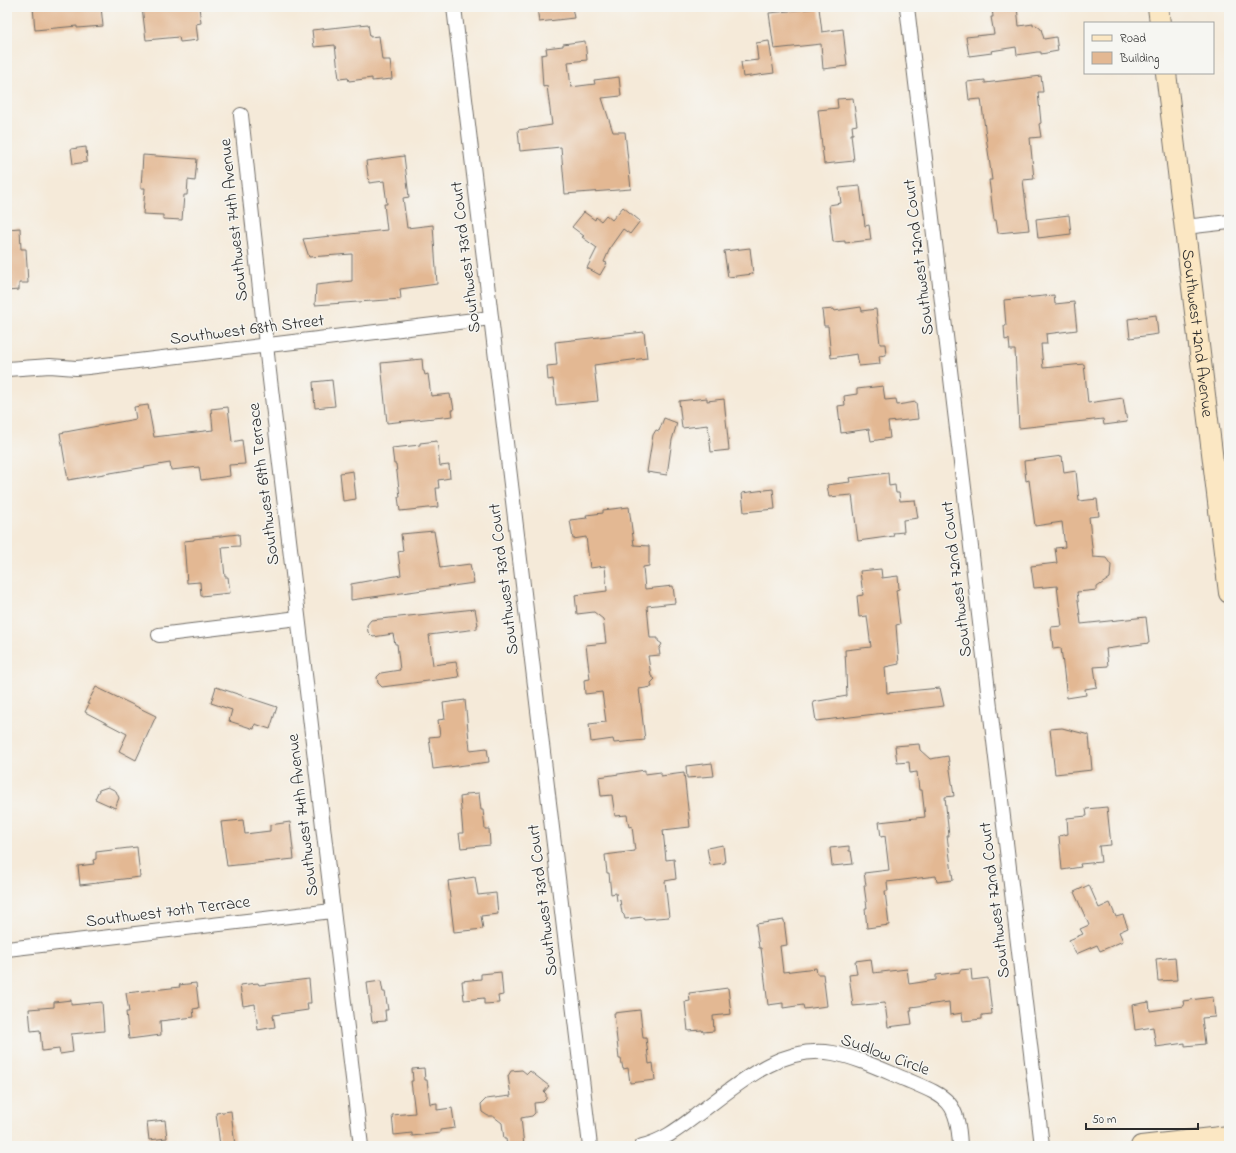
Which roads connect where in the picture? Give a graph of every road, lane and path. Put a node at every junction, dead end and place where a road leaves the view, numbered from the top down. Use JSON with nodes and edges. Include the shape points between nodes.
{"nodes":[{"id":1,"x":454,"y":7,"type":"edge"},
{"id":2,"x":907,"y":7,"type":"edge"},
{"id":3,"x":1158,"y":7,"type":"edge"},
{"id":4,"x":1160,"y":22,"type":"edge"},
{"id":5,"x":1166,"y":74,"type":"edge"},
{"id":6,"x":241,"y":115,"type":"dead end"},
{"id":7,"x":1229,"y":222,"type":"edge"},
{"id":8,"x":1185,"y":227,"type":"junction"},
{"id":9,"x":491,"y":318,"type":"junction"},
{"id":10,"x":266,"y":345,"type":"junction"},
{"id":11,"x":7,"y":369,"type":"edge"},
{"id":12,"x":1229,"y":593,"type":"edge"},
{"id":13,"x":298,"y":618,"type":"junction"},
{"id":14,"x":159,"y":635,"type":"dead end"},
{"id":15,"x":332,"y":911,"type":"junction"},
{"id":16,"x":7,"y":949,"type":"edge"},
{"id":17,"x":1229,"y":1136,"type":"edge"},
{"id":18,"x":361,"y":1146,"type":"edge"},
{"id":19,"x":590,"y":1146,"type":"edge"},
{"id":20,"x":642,"y":1146,"type":"edge"},
{"id":21,"x":960,"y":1146,"type":"edge"},
{"id":22,"x":1042,"y":1146,"type":"edge"},
{"id":23,"x":1141,"y":1146,"type":"edge"}],
"edges":[{"from":1,"to":9,"type":"street","name":"Southwest 73rd Court"},
{"from":2,"to":22,"type":"street","name":"Southwest 72nd Court"},
{"from":3,"to":4,"type":"street"},
{"from":5,"to":8,"type":"street","name":"Southwest 72nd Avenue"},
{"from":6,"to":10,"type":"street","name":"Southwest 74th Avenue"},
{"from":7,"to":8,"type":"street"},
{"from":8,"to":12,"type":"street","name":"Southwest 72nd Avenue"},
{"from":9,"to":10,"type":"street","name":"Southwest 68th Street"},
{"from":9,"to":19,"type":"street","name":"Southwest 73rd Court"},
{"from":10,"to":11,"type":"street","name":"Southwest 68th Street","via":[[88,367]]},
{"from":10,"to":13,"type":"street","name":"Southwest 69th Terrace"},
{"from":13,"to":14,"type":"street"},
{"from":13,"to":15,"type":"street","name":"Southwest 74th Avenue"},
{"from":15,"to":16,"type":"street","name":"Southwest 70th Terrace"},
{"from":15,"to":18,"type":"street","name":"Southwest 74th Avenue"},
{"from":17,"to":23,"type":"street"},
{"from":20,"to":21,"type":"street","name":"Sudlow Circle","via":[[676,1131],[730,1090],[779,1060],[820,1052],[844,1056],[873,1066],[942,1097],[956,1114]]}]}
